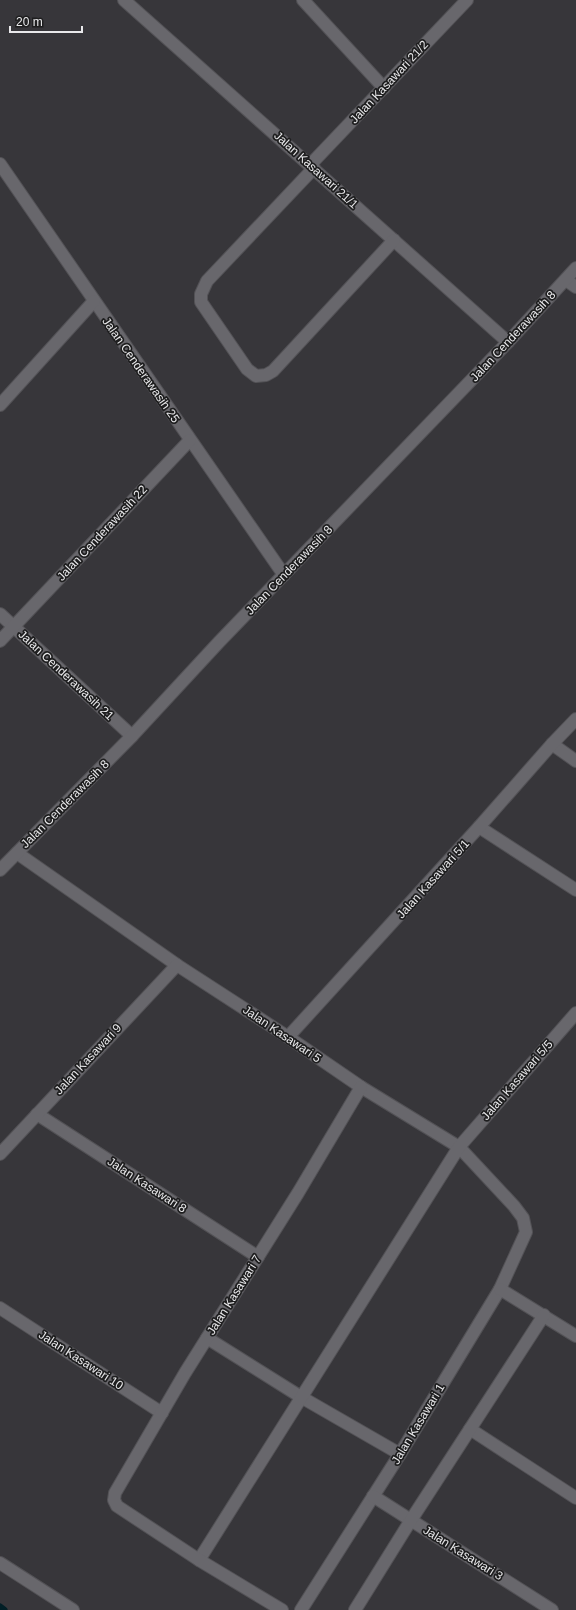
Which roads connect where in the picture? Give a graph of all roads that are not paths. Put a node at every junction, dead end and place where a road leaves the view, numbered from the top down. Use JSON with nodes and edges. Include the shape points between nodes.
{"nodes":[{"id":1,"x":124,"y":0,"type":"edge"},
{"id":2,"x":303,"y":0,"type":"edge"},
{"id":3,"x":467,"y":0,"type":"edge"},
{"id":4,"x":384,"y":88,"type":"junction"},
{"id":5,"x":0,"y":164,"type":"edge"},
{"id":6,"x":312,"y":166,"type":"junction"},
{"id":7,"x":394,"y":240,"type":"junction"},
{"id":8,"x":576,"y":268,"type":"edge"},
{"id":9,"x":566,"y":280,"type":"junction"},
{"id":10,"x":576,"y":287,"type":"edge"},
{"id":11,"x":94,"y":301,"type":"junction"},
{"id":12,"x":508,"y":342,"type":"junction"},
{"id":13,"x":0,"y":406,"type":"edge"},
{"id":14,"x":190,"y":440,"type":"junction"},
{"id":15,"x":284,"y":575,"type":"junction"},
{"id":16,"x":0,"y":614,"type":"edge"},
{"id":17,"x":14,"y":627,"type":"junction"},
{"id":18,"x":0,"y":641,"type":"edge"},
{"id":19,"x":576,"y":719,"type":"edge"},
{"id":20,"x":132,"y":736,"type":"junction"},
{"id":21,"x":552,"y":744,"type":"junction"},
{"id":22,"x":576,"y":761,"type":"edge"},
{"id":23,"x":479,"y":827,"type":"junction"},
{"id":24,"x":17,"y":853,"type":"junction"},
{"id":25,"x":0,"y":870,"type":"edge"},
{"id":26,"x":576,"y":890,"type":"edge"},
{"id":27,"x":177,"y":965,"type":"junction"},
{"id":28,"x":576,"y":1013,"type":"edge"},
{"id":29,"x":288,"y":1037,"type":"junction"},
{"id":30,"x":361,"y":1087,"type":"junction"},
{"id":31,"x":37,"y":1114,"type":"junction"},
{"id":32,"x":459,"y":1147,"type":"junction"},
{"id":33,"x":0,"y":1154,"type":"edge"},
{"id":34,"x":526,"y":1232,"type":"joint"},
{"id":35,"x":258,"y":1256,"type":"junction"},
{"id":36,"x":500,"y":1289,"type":"junction"},
{"id":37,"x":0,"y":1308,"type":"edge"},
{"id":38,"x":544,"y":1316,"type":"junction"},
{"id":39,"x":576,"y":1336,"type":"edge"},
{"id":40,"x":207,"y":1338,"type":"junction"},
{"id":41,"x":301,"y":1397,"type":"junction"},
{"id":42,"x":162,"y":1413,"type":"junction"},
{"id":43,"x":470,"y":1429,"type":"junction"},
{"id":44,"x":400,"y":1454,"type":"junction"},
{"id":45,"x":373,"y":1496,"type":"junction"},
{"id":46,"x":576,"y":1498,"type":"edge"},
{"id":47,"x":411,"y":1520,"type":"junction"},
{"id":48,"x":199,"y":1560,"type":"junction"},
{"id":49,"x":0,"y":1563,"type":"edge"},
{"id":50,"x":73,"y":1610,"type":"edge"},
{"id":51,"x":282,"y":1610,"type":"edge"},
{"id":52,"x":301,"y":1610,"type":"edge"},
{"id":53,"x":356,"y":1610,"type":"edge"},
{"id":54,"x":552,"y":1610,"type":"edge"}],
"edges":[{"from":1,"to":6,"type":"street","name":"Jalan Kasawari 21/1"},
{"from":2,"to":4,"type":"street"},
{"from":3,"to":4,"type":"street","name":"Jalan Kasawari 21/2"},
{"from":4,"to":6,"type":"street","name":"Jalan Kasawari 21/2"},
{"from":5,"to":11,"type":"street","name":"Jalan Cenderawasih 25"},
{"from":6,"to":7,"type":"street","name":"Jalan Kasawari 21/1"},
{"from":6,"to":7,"type":"street","name":"Jalan Kasawari 21/2","via":[[207,281],[201,294],[201,302],[247,369],[256,376],[266,375],[273,370]]},
{"from":7,"to":12,"type":"street","name":"Jalan Kasawari 21/1"},
{"from":8,"to":9,"type":"street","name":"Jalan Cenderawasih 8"},
{"from":9,"to":10,"type":"street"},
{"from":9,"to":12,"type":"street","name":"Jalan Cenderawasih 8"},
{"from":11,"to":13,"type":"street"},
{"from":11,"to":14,"type":"street","name":"Jalan Cenderawasih 25"},
{"from":12,"to":15,"type":"street","name":"Jalan Cenderawasih 8"},
{"from":14,"to":15,"type":"street","name":"Jalan Cenderawasih 25"},
{"from":14,"to":17,"type":"street","name":"Jalan Cenderawasih 22"},
{"from":15,"to":20,"type":"street","name":"Jalan Cenderawasih 8"},
{"from":16,"to":17,"type":"street","name":"Jalan Cenderawasih 21"},
{"from":17,"to":18,"type":"street","name":"Jalan Cenderawasih 22"},
{"from":17,"to":20,"type":"street","name":"Jalan Cenderawasih 21"},
{"from":19,"to":21,"type":"street","name":"Jalan Kasawari 5/1"},
{"from":20,"to":24,"type":"street","name":"Jalan Cenderawasih 8"},
{"from":21,"to":22,"type":"street"},
{"from":21,"to":23,"type":"street","name":"Jalan Kasawari 5/1"},
{"from":23,"to":26,"type":"street"},
{"from":23,"to":29,"type":"street","name":"Jalan Kasawari 5/1"},
{"from":24,"to":25,"type":"street","name":"Jalan Cenderawasih 8"},
{"from":24,"to":27,"type":"street","name":"Jalan Kasawari 5"},
{"from":27,"to":29,"type":"street","name":"Jalan Kasawari 5"},
{"from":27,"to":31,"type":"street","name":"Jalan Kasawari 9"},
{"from":28,"to":32,"type":"street","name":"Jalan Kasawari 5/5"},
{"from":29,"to":30,"type":"street","name":"Jalan Kasawari 5"},
{"from":30,"to":32,"type":"street","name":"Jalan Kasawari 5"},
{"from":30,"to":35,"type":"street","name":"Jalan Kasawari 7"},
{"from":31,"to":33,"type":"street","name":"Jalan Kasawari 9"},
{"from":31,"to":35,"type":"street","name":"Jalan Kasawari 8"},
{"from":32,"to":34,"type":"street","name":"Jalan Kasawari 5","via":[[514,1206],[523,1218]]},
{"from":32,"to":41,"type":"street","name":"Jalan Kasawari 5/5"},
{"from":34,"to":36,"type":"street","name":"Jalan Kasawari 1"},
{"from":35,"to":40,"type":"street","name":"Jalan Kasawari 7"},
{"from":36,"to":38,"type":"street"},
{"from":36,"to":44,"type":"street","name":"Jalan Kasawari 1"},
{"from":37,"to":42,"type":"street","name":"Jalan Kasawari 10"},
{"from":38,"to":39,"type":"street"},
{"from":38,"to":43,"type":"street"},
{"from":40,"to":41,"type":"street"},
{"from":40,"to":42,"type":"street","name":"Jalan Kasawari 7"},
{"from":41,"to":44,"type":"street"},
{"from":41,"to":48,"type":"street","name":"Jalan Kasawari 5/5"},
{"from":42,"to":48,"type":"street","name":"Jalan Kasawari 7","via":[[115,1493],[114,1500],[117,1506]]},
{"from":43,"to":46,"type":"street"},
{"from":43,"to":47,"type":"street"},
{"from":44,"to":45,"type":"street","name":"Jalan Kasawari 1"},
{"from":45,"to":47,"type":"street","name":"Jalan Kasawari 3"},
{"from":45,"to":52,"type":"street","name":"Jalan Kasawari 1"},
{"from":47,"to":53,"type":"street"},
{"from":47,"to":54,"type":"street","name":"Jalan Kasawari 3"},
{"from":48,"to":51,"type":"street"},
{"from":49,"to":50,"type":"street"}]}
